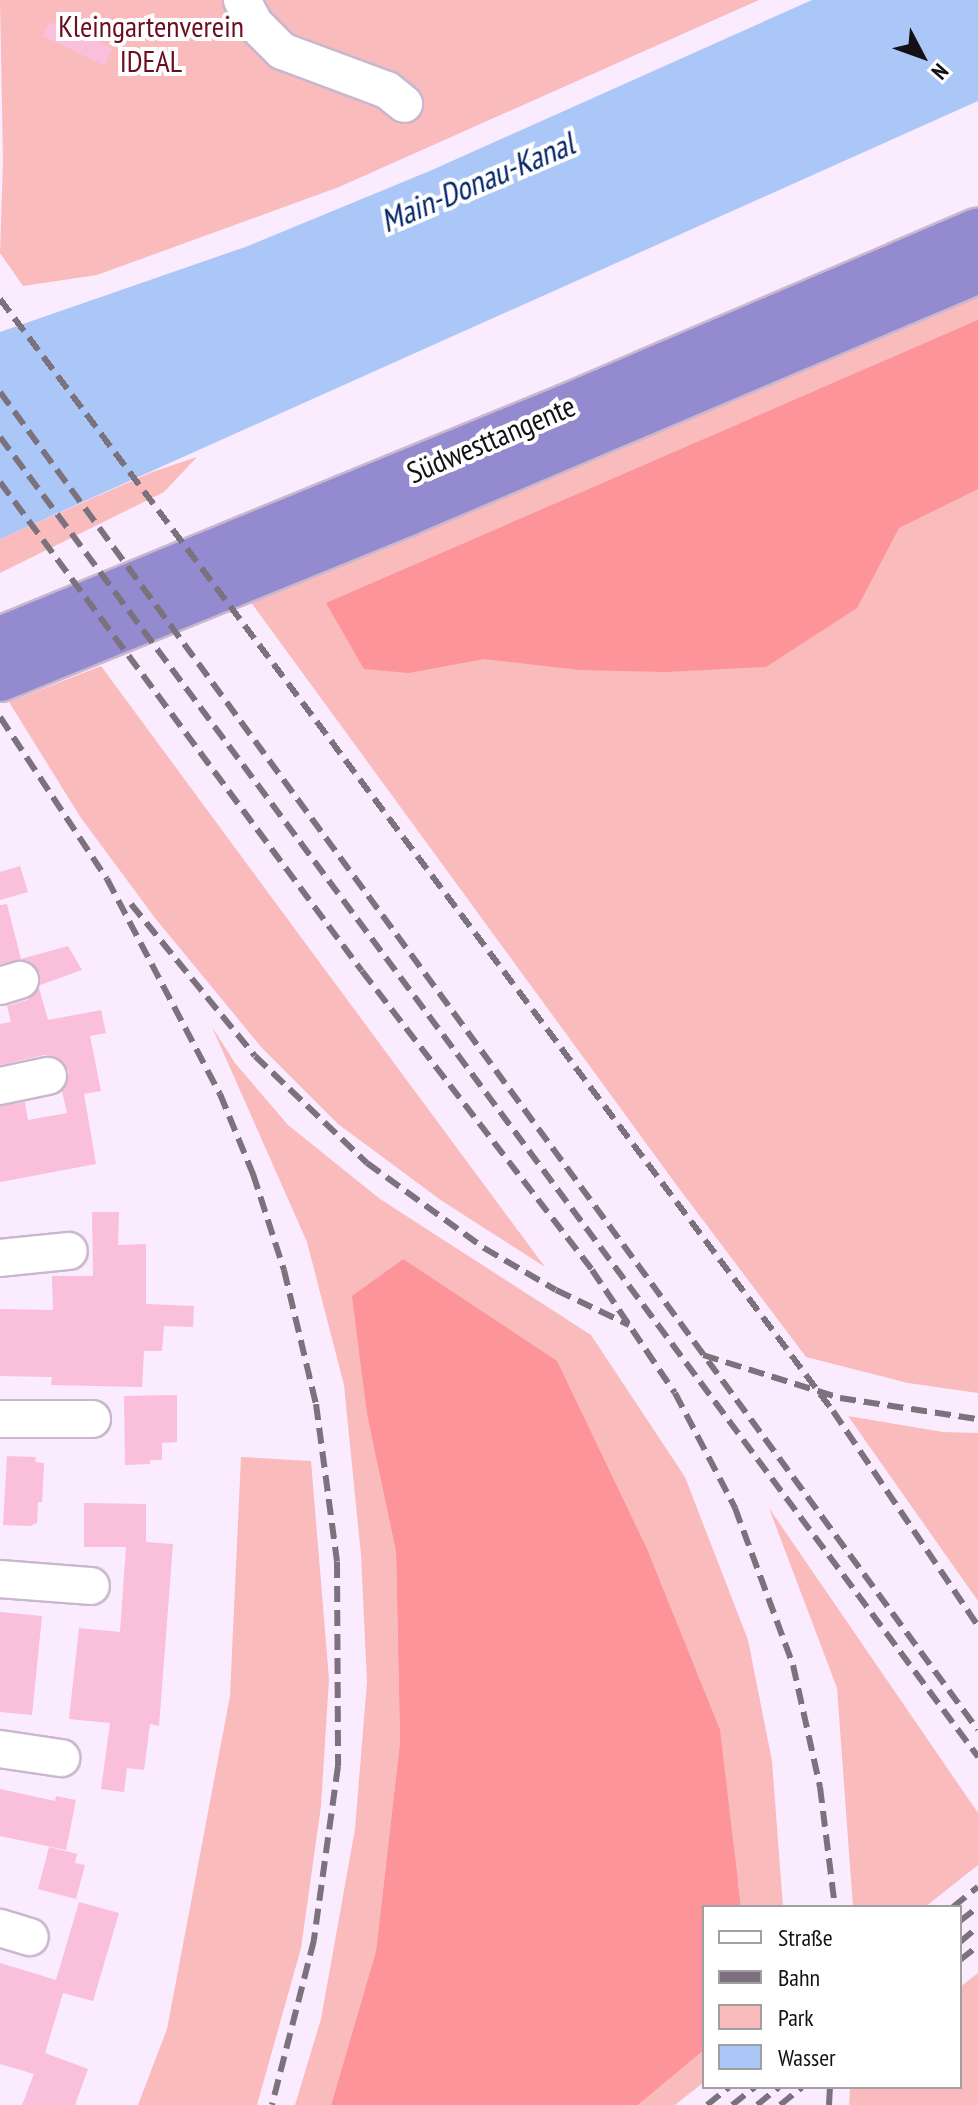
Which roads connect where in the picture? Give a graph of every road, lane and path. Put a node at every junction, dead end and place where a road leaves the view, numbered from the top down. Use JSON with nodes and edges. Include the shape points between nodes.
{"nodes":[{"id":1,"x":242,"y":0,"type":"edge"},
{"id":2,"x":404,"y":104,"type":"dead end"},
{"id":3,"x":978,"y":230,"type":"edge"},
{"id":4,"x":978,"y":271,"type":"edge"},
{"id":5,"x":0,"y":639,"type":"edge"},
{"id":6,"x":0,"y":679,"type":"edge"},
{"id":7,"x":48,"y":1076,"type":"dead end"},
{"id":8,"x":0,"y":1086,"type":"edge"},
{"id":9,"x":69,"y":1251,"type":"dead end"},
{"id":10,"x":0,"y":1258,"type":"edge"},
{"id":11,"x":0,"y":1419,"type":"edge"},
{"id":12,"x":92,"y":1419,"type":"dead end"},
{"id":13,"x":0,"y":1579,"type":"edge"},
{"id":14,"x":91,"y":1586,"type":"dead end"},
{"id":15,"x":0,"y":1749,"type":"edge"},
{"id":16,"x":61,"y":1758,"type":"dead end"}],
"edges":[{"from":1,"to":2,"type":"lane","via":[[255,24],[282,51],[387,90]]},
{"from":3,"to":5,"type":"highway","name":"Südwesttangente","via":[[566,407]]},
{"from":4,"to":6,"type":"highway","name":"Südwesttangente"},
{"from":7,"to":8,"type":"lane"},
{"from":9,"to":10,"type":"lane"},
{"from":11,"to":12,"type":"lane"},
{"from":13,"to":14,"type":"lane"},
{"from":15,"to":16,"type":"lane"}]}
